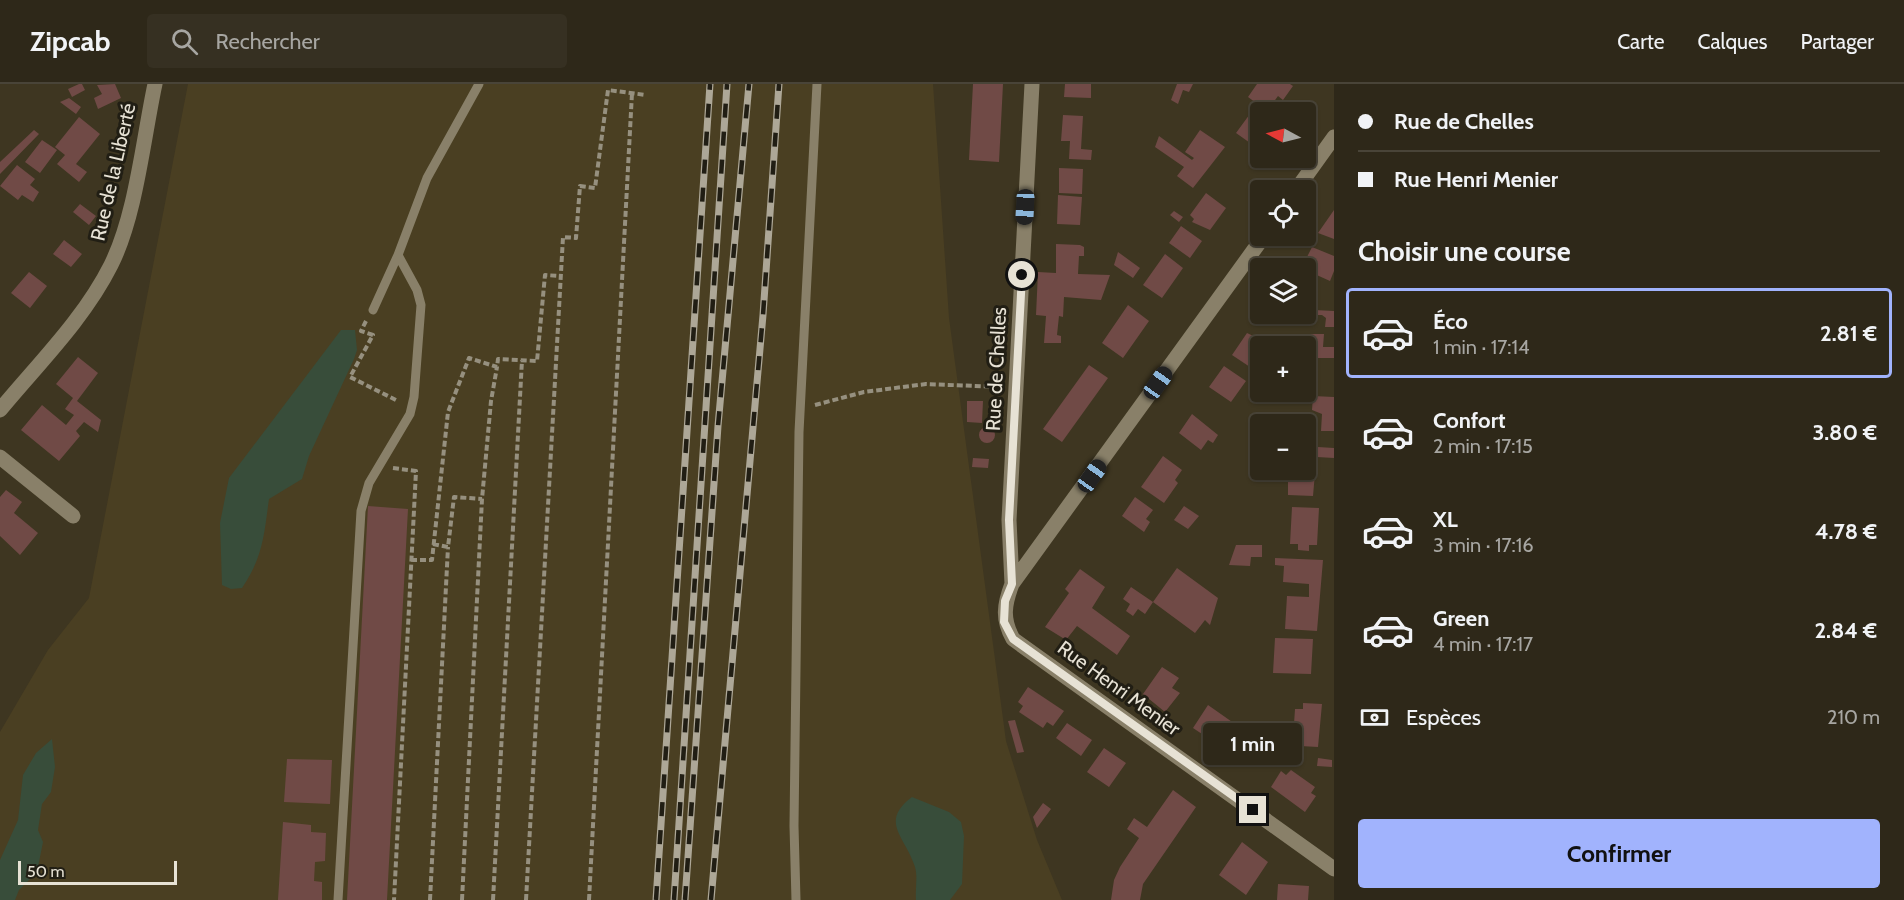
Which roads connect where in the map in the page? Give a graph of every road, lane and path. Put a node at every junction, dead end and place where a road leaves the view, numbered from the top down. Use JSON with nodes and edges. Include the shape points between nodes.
{"nodes":[{"id":1,"x":155,"y":84,"type":"edge"},
{"id":2,"x":479,"y":84,"type":"edge"},
{"id":3,"x":817,"y":84,"type":"edge"},
{"id":4,"x":1032,"y":84,"type":"edge"},
{"id":5,"x":632,"y":93,"type":"junction"},
{"id":6,"x":646,"y":95,"type":"dead end"},
{"id":7,"x":1334,"y":137,"type":"edge"},
{"id":8,"x":1303,"y":180,"type":"edge"},
{"id":9,"x":1257,"y":246,"type":"edge"},
{"id":10,"x":398,"y":255,"type":"junction"},
{"id":11,"x":559,"y":276,"type":"junction"},
{"id":12,"x":373,"y":310,"type":"dead end"},
{"id":13,"x":373,"y":335,"type":"dead end"},
{"id":14,"x":522,"y":360,"type":"junction"},
{"id":15,"x":496,"y":367,"type":"junction"},
{"id":16,"x":1016,"y":387,"type":"junction"},
{"id":17,"x":402,"y":403,"type":"dead end"},
{"id":18,"x":0,"y":410,"type":"edge"},
{"id":19,"x":800,"y":410,"type":"junction"},
{"id":20,"x":0,"y":457,"type":"edge"},
{"id":21,"x":416,"y":471,"type":"dead end"},
{"id":22,"x":482,"y":499,"type":"junction"},
{"id":23,"x":73,"y":516,"type":"dead end"},
{"id":24,"x":433,"y":544,"type":"junction"},
{"id":25,"x":448,"y":547,"type":"junction"},
{"id":26,"x":411,"y":560,"type":"junction"},
{"id":27,"x":1012,"y":584,"type":"junction"},
{"id":28,"x":1334,"y":869,"type":"edge"},
{"id":29,"x":338,"y":900,"type":"edge"},
{"id":30,"x":394,"y":900,"type":"edge"},
{"id":31,"x":430,"y":900,"type":"edge"},
{"id":32,"x":462,"y":900,"type":"edge"},
{"id":33,"x":493,"y":900,"type":"edge"},
{"id":34,"x":526,"y":900,"type":"edge"},
{"id":35,"x":589,"y":900,"type":"edge"},
{"id":36,"x":796,"y":900,"type":"edge"}],
"edges":[{"from":1,"to":18,"type":"street","name":"Rue de la Liberté","via":[[127,222],[111,264],[99,288]]},
{"from":2,"to":10,"type":"lane","via":[[427,178]]},
{"from":3,"to":19,"type":"lane"},
{"from":4,"to":16,"type":"street","name":"Rue de Chelles"},
{"from":5,"to":6,"type":"path"},
{"from":5,"to":11,"type":"path","via":[[608,90],[595,188],[580,186],[576,238],[562,237]]},
{"from":5,"to":35,"type":"path"},
{"from":7,"to":8,"type":"street"},
{"from":9,"to":27,"type":"street"},
{"from":10,"to":12,"type":"lane"},
{"from":10,"to":29,"type":"lane","via":[[421,305],[414,397],[410,414],[369,483],[361,511]]},
{"from":11,"to":14,"type":"path","via":[[545,275],[537,361]]},
{"from":11,"to":34,"type":"path"},
{"from":13,"to":17,"type":"path","via":[[350,377]]},
{"from":14,"to":15,"type":"path","via":[[498,359]]},
{"from":14,"to":33,"type":"path"},
{"from":15,"to":22,"type":"path"},
{"from":15,"to":24,"type":"path","via":[[469,358],[456,388],[444,433]]},
{"from":16,"to":19,"type":"path","via":[[926,384],[845,396]]},
{"from":16,"to":27,"type":"street","name":"Rue de Chelles","via":[[1009,520]]},
{"from":19,"to":36,"type":"lane"},
{"from":20,"to":23,"type":"street"},
{"from":21,"to":26,"type":"path"},
{"from":22,"to":25,"type":"path","via":[[454,497]]},
{"from":22,"to":32,"type":"path"},
{"from":24,"to":25,"type":"path"},
{"from":24,"to":26,"type":"path","via":[[432,560]]},
{"from":25,"to":31,"type":"path"},
{"from":26,"to":30,"type":"path"},
{"from":27,"to":28,"type":"street","name":"Rue Henri Menier","via":[[1005,601],[1004,622],[1013,639]]}]}
